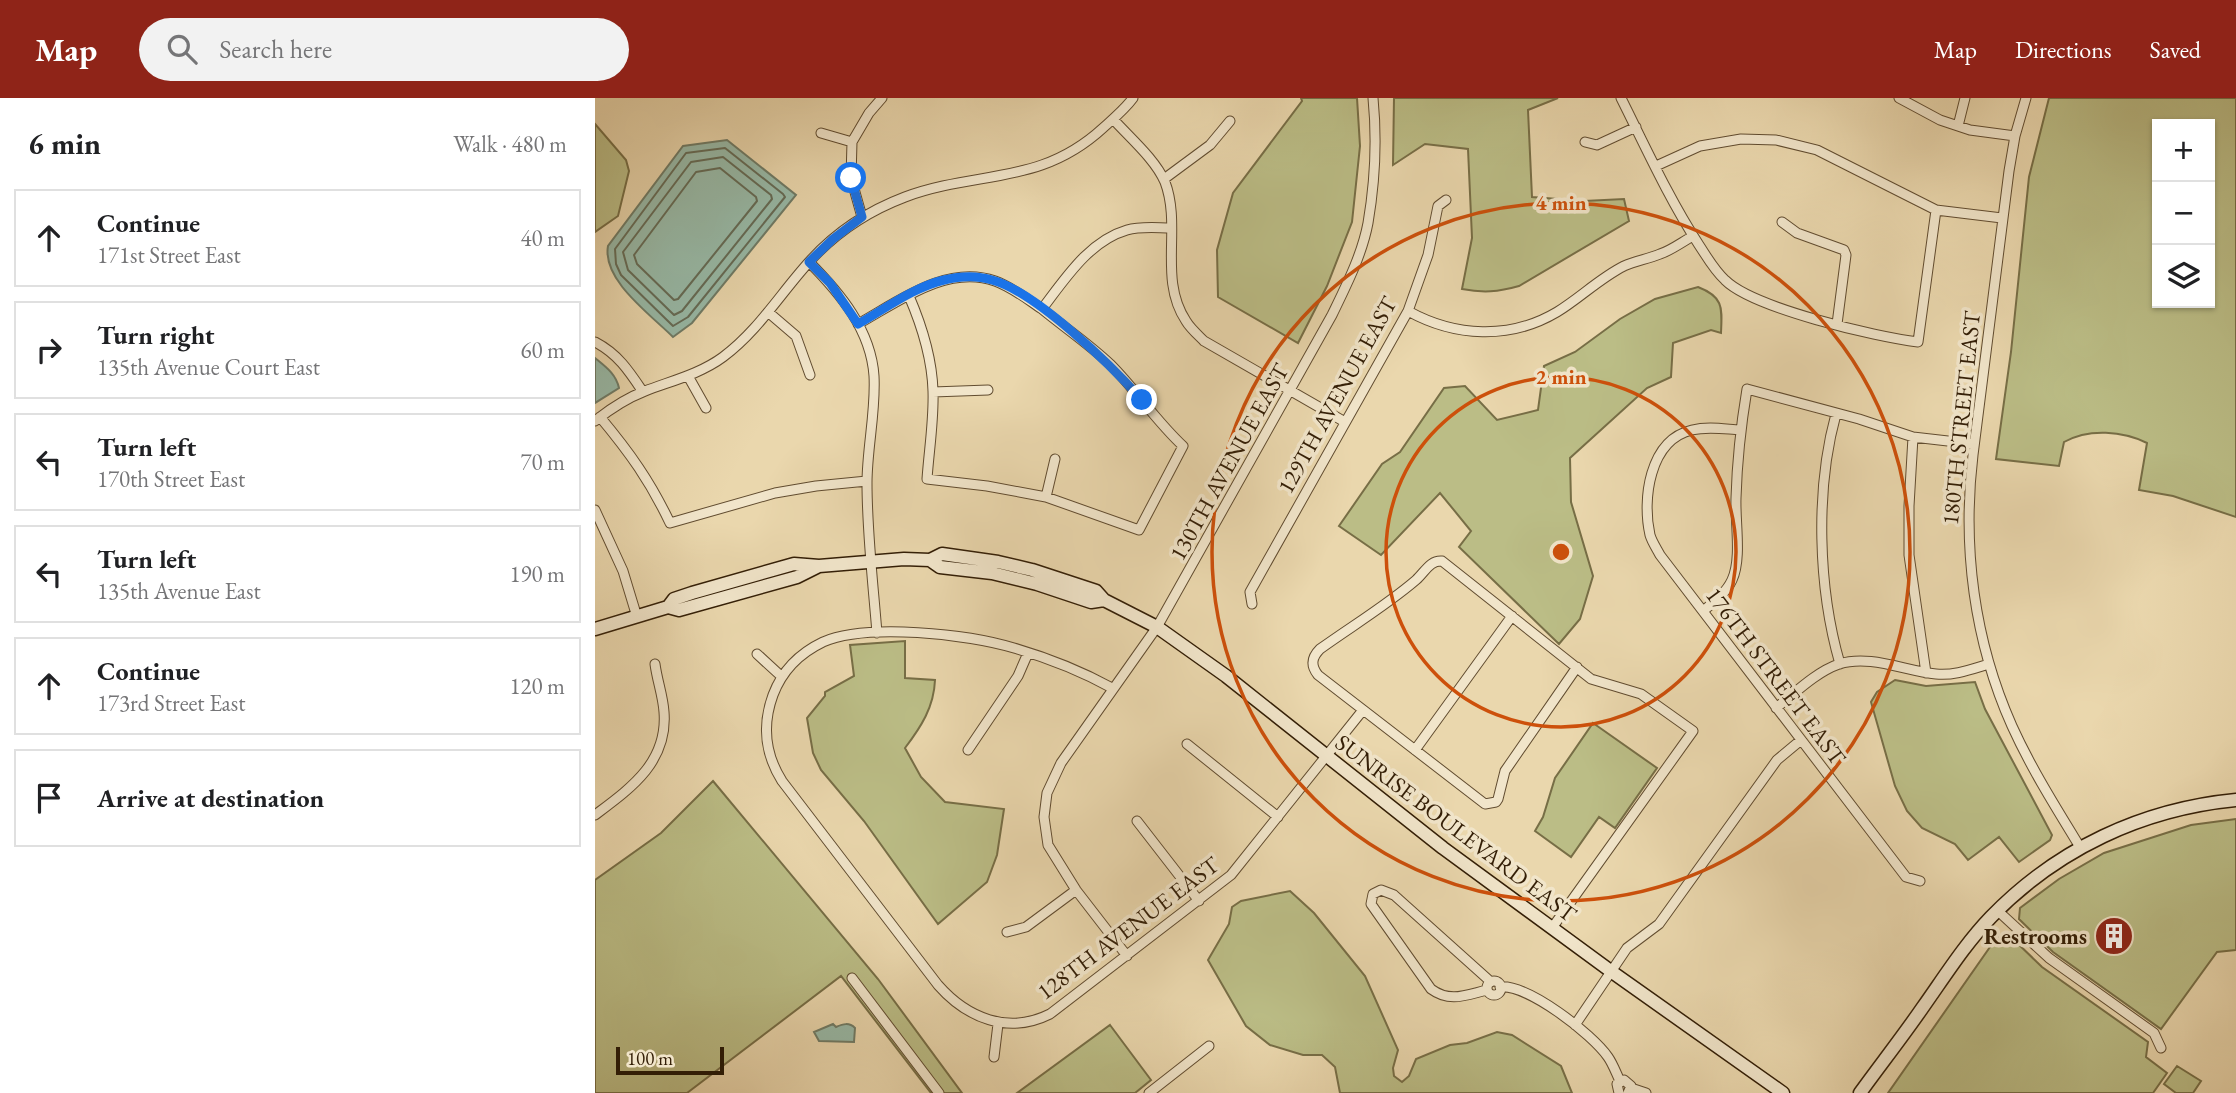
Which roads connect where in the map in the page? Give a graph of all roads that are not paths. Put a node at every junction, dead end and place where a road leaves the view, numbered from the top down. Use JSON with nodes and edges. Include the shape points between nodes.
{"nodes":[{"id":1,"x":882,"y":98,"type":"edge"},
{"id":2,"x":1133,"y":98,"type":"edge"},
{"id":3,"x":1373,"y":98,"type":"edge"},
{"id":4,"x":1621,"y":98,"type":"edge"},
{"id":5,"x":1899,"y":98,"type":"edge"},
{"id":6,"x":1965,"y":98,"type":"edge"},
{"id":7,"x":2026,"y":98,"type":"edge"},
{"id":8,"x":1113,"y":119,"type":"junction"},
{"id":9,"x":1230,"y":121,"type":"dead end"},
{"id":10,"x":1958,"y":126,"type":"junction"},
{"id":11,"x":1636,"y":127,"type":"junction"},
{"id":12,"x":821,"y":133,"type":"dead end"},
{"id":13,"x":2015,"y":136,"type":"junction"},
{"id":14,"x":852,"y":142,"type":"junction"},
{"id":15,"x":1585,"y":142,"type":"dead end"},
{"id":16,"x":1656,"y":166,"type":"junction"},
{"id":17,"x":1164,"y":179,"type":"junction"},
{"id":18,"x":1446,"y":200,"type":"dead end"},
{"id":19,"x":1936,"y":209,"type":"junction"},
{"id":20,"x":862,"y":217,"type":"junction"},
{"id":21,"x":2002,"y":218,"type":"junction"},
{"id":22,"x":1782,"y":222,"type":"dead end"},
{"id":23,"x":1171,"y":228,"type":"junction"},
{"id":24,"x":1693,"y":236,"type":"junction"},
{"id":25,"x":809,"y":262,"type":"junction"},
{"id":26,"x":909,"y":296,"type":"junction"},
{"id":27,"x":1042,"y":309,"type":"junction"},
{"id":28,"x":1408,"y":311,"type":"junction"},
{"id":29,"x":768,"y":312,"type":"junction"},
{"id":30,"x":858,"y":324,"type":"junction"},
{"id":31,"x":1837,"y":324,"type":"junction"},
{"id":32,"x":595,"y":342,"type":"edge"},
{"id":33,"x":810,"y":375,"type":"dead end"},
{"id":34,"x":688,"y":376,"type":"junction"},
{"id":35,"x":988,"y":390,"type":"dead end"},
{"id":36,"x":933,"y":391,"type":"junction"},
{"id":37,"x":1291,"y":391,"type":"junction"},
{"id":38,"x":643,"y":392,"type":"junction"},
{"id":39,"x":706,"y":408,"type":"dead end"},
{"id":40,"x":1836,"y":414,"type":"junction"},
{"id":41,"x":598,"y":419,"type":"edge"},
{"id":42,"x":1345,"y":422,"type":"junction"},
{"id":43,"x":1740,"y":430,"type":"junction"},
{"id":44,"x":1913,"y":437,"type":"junction"},
{"id":45,"x":1974,"y":444,"type":"junction"},
{"id":46,"x":1055,"y":459,"type":"dead end"},
{"id":47,"x":867,"y":481,"type":"junction"},
{"id":48,"x":1046,"y":497,"type":"junction"},
{"id":49,"x":595,"y":510,"type":"edge"},
{"id":50,"x":870,"y":560,"type":"junction"},
{"id":51,"x":1252,"y":604,"type":"dead end"},
{"id":52,"x":1703,"y":611,"type":"junction"},
{"id":53,"x":1512,"y":616,"type":"junction"},
{"id":54,"x":637,"y":617,"type":"junction"},
{"id":55,"x":1157,"y":627,"type":"junction"},
{"id":56,"x":595,"y":629,"type":"edge"},
{"id":57,"x":877,"y":633,"type":"junction"},
{"id":58,"x":1028,"y":653,"type":"junction"},
{"id":59,"x":757,"y":654,"type":"dead end"},
{"id":60,"x":655,"y":664,"type":"dead end"},
{"id":61,"x":1840,"y":664,"type":"junction"},
{"id":62,"x":1989,"y":664,"type":"junction"},
{"id":63,"x":1577,"y":667,"type":"junction"},
{"id":64,"x":1926,"y":673,"type":"junction"},
{"id":65,"x":781,"y":676,"type":"junction"},
{"id":66,"x":1112,"y":688,"type":"junction"},
{"id":67,"x":1776,"y":708,"type":"junction"},
{"id":68,"x":1363,"y":710,"type":"junction"},
{"id":69,"x":1801,"y":740,"type":"junction"},
{"id":70,"x":1187,"y":744,"type":"dead end"},
{"id":71,"x":968,"y":750,"type":"dead end"},
{"id":72,"x":1415,"y":750,"type":"junction"},
{"id":73,"x":1326,"y":756,"type":"junction"},
{"id":74,"x":2236,"y":800,"type":"edge"},
{"id":75,"x":595,"y":815,"type":"edge"},
{"id":76,"x":1278,"y":817,"type":"junction"},
{"id":77,"x":1137,"y":821,"type":"dead end"},
{"id":78,"x":2080,"y":847,"type":"junction"},
{"id":79,"x":1920,"y":881,"type":"dead end"},
{"id":80,"x":1076,"y":890,"type":"junction"},
{"id":81,"x":1199,"y":901,"type":"junction"},
{"id":82,"x":1998,"y":911,"type":"junction"},
{"id":83,"x":1552,"y":929,"type":"junction"},
{"id":84,"x":1007,"y":932,"type":"dead end"},
{"id":85,"x":1127,"y":956,"type":"junction"},
{"id":86,"x":1612,"y":972,"type":"junction"},
{"id":87,"x":852,"y":978,"type":"dead end"},
{"id":88,"x":1489,"y":986,"type":"junction"},
{"id":89,"x":998,"y":1024,"type":"junction"},
{"id":90,"x":1575,"y":1025,"type":"junction"},
{"id":91,"x":1209,"y":1046,"type":"dead end"},
{"id":92,"x":2161,"y":1048,"type":"dead end"},
{"id":93,"x":994,"y":1057,"type":"dead end"},
{"id":94,"x":1623,"y":1092,"type":"edge"},
{"id":95,"x":939,"y":1093,"type":"edge"},
{"id":96,"x":1149,"y":1093,"type":"edge"},
{"id":97,"x":1646,"y":1093,"type":"edge"},
{"id":98,"x":1783,"y":1093,"type":"edge"},
{"id":99,"x":1860,"y":1093,"type":"edge"}],
"edges":[{"from":1,"to":14,"type":"street"},
{"from":2,"to":8,"type":"street"},
{"from":3,"to":37,"type":"street","name":"130TH AVENUE EAST","via":[[1374,169],[1367,225],[1351,275]]},
{"from":4,"to":11,"type":"street"},
{"from":5,"to":10,"type":"street"},
{"from":6,"to":10,"type":"street"},
{"from":7,"to":13,"type":"street","name":"180TH STREET EAST"},
{"from":8,"to":17,"type":"street"},
{"from":8,"to":20,"type":"street","via":[[1067,156],[1039,168],[933,189]]},
{"from":9,"to":17,"type":"street","via":[[1210,145]]},
{"from":10,"to":13,"type":"street"},
{"from":11,"to":15,"type":"street","via":[[1597,145]]},
{"from":11,"to":16,"type":"street"},
{"from":12,"to":14,"type":"street"},
{"from":13,"to":21,"type":"street","name":"180TH STREET EAST"},
{"from":14,"to":20,"type":"street","via":[[851,178]]},
{"from":16,"to":19,"type":"street","via":[[1700,146],[1741,139],[1776,140],[1817,150]]},
{"from":16,"to":24,"type":"street"},
{"from":17,"to":23,"type":"street","via":[[1172,210]]},
{"from":18,"to":28,"type":"street","name":"129TH AVENUE EAST","via":[[1438,206],[1428,255]]},
{"from":19,"to":21,"type":"street"},
{"from":19,"to":31,"type":"street","via":[[1917,342]]},
{"from":20,"to":25,"type":"street"},
{"from":21,"to":45,"type":"street","name":"180TH STREET EAST"},
{"from":22,"to":31,"type":"street","via":[[1797,233],[1844,250]]},
{"from":23,"to":27,"type":"street","via":[[1128,230],[1111,236],[1075,267]]},
{"from":23,"to":37,"type":"street","via":[[1171,276],[1186,321],[1205,341]]},
{"from":24,"to":28,"type":"street","via":[[1663,254],[1625,266],[1556,313],[1523,328],[1476,333],[1426,321]]},
{"from":24,"to":31,"type":"street","via":[[1714,268],[1736,289]]},
{"from":25,"to":29,"type":"street"},
{"from":25,"to":30,"type":"street","via":[[838,293]]},
{"from":26,"to":27,"type":"street","via":[[943,280],[975,276],[1009,287]]},
{"from":26,"to":30,"type":"street"},
{"from":26,"to":36,"type":"street","via":[[929,355]]},
{"from":27,"to":48,"type":"street","via":[[1108,363],[1183,446],[1139,530]]},
{"from":28,"to":42,"type":"street","name":"129TH AVENUE EAST"},
{"from":29,"to":33,"type":"street","via":[[796,336]]},
{"from":29,"to":34,"type":"street","via":[[721,359]]},
{"from":30,"to":47,"type":"street","via":[[874,379]]},
{"from":32,"to":38,"type":"street","via":[[617,356]]},
{"from":34,"to":38,"type":"street"},
{"from":34,"to":39,"type":"street"},
{"from":35,"to":36,"type":"street"},
{"from":36,"to":48,"type":"street","via":[[927,479]]},
{"from":37,"to":42,"type":"street"},
{"from":37,"to":55,"type":"street","name":"130TH AVENUE EAST"},
{"from":38,"to":41,"type":"street"},
{"from":40,"to":43,"type":"street","via":[[1747,389]]},
{"from":40,"to":44,"type":"street"},
{"from":40,"to":61,"type":"street","via":[[1826,447],[1822,524],[1832,638]]},
{"from":41,"to":47,"type":"street","via":[[639,466],[670,523],[775,494]]},
{"from":42,"to":51,"type":"street","name":"129TH AVENUE EAST","via":[[1250,592]]},
{"from":43,"to":52,"type":"street","via":[[1737,567],[1721,596]]},
{"from":43,"to":52,"type":"street","name":"176TH STREET EAST","via":[[1689,430],[1660,453],[1651,470],[1650,536]]},
{"from":44,"to":45,"type":"street"},
{"from":44,"to":64,"type":"street","via":[[1909,555]]},
{"from":45,"to":62,"type":"street","name":"180TH STREET EAST","via":[[1970,563]]},
{"from":46,"to":48,"type":"street"},
{"from":47,"to":50,"type":"street"},
{"from":49,"to":54,"type":"street"},
{"from":50,"to":54,"type":"street","name":"SUNRISE BOULEVARD EAST","via":[[819,566],[797,577],[679,610],[671,603]]},
{"from":50,"to":55,"type":"street","name":"SUNRISE BOULEVARD EAST","via":[[930,560],[942,554],[998,562],[1096,591],[1104,600]]},
{"from":50,"to":57,"type":"street"},
{"from":52,"to":67,"type":"street","name":"176TH STREET EAST"},
{"from":53,"to":63,"type":"street"},
{"from":53,"to":68,"type":"street","via":[[1442,561],[1434,562],[1315,653],[1313,665],[1318,675]]},
{"from":53,"to":72,"type":"street"},
{"from":54,"to":56,"type":"street","name":"SUNRISE BOULEVARD EAST"},
{"from":55,"to":66,"type":"street","name":"130TH AVENUE EAST"},
{"from":55,"to":73,"type":"street","name":"SUNRISE BOULEVARD EAST"},
{"from":57,"to":58,"type":"street","via":[[958,636]]},
{"from":57,"to":65,"type":"street","via":[[824,642]]},
{"from":58,"to":66,"type":"street"},
{"from":58,"to":71,"type":"street","via":[[1018,676]]},
{"from":59,"to":65,"type":"street"},
{"from":60,"to":75,"type":"street","via":[[664,709],[656,756],[633,786]]},
{"from":61,"to":64,"type":"street","via":[[1870,661]]},
{"from":61,"to":67,"type":"street"},
{"from":62,"to":64,"type":"street","via":[[1958,673]]},
{"from":62,"to":78,"type":"street","name":"180TH STREET EAST","via":[[2026,755]]},
{"from":63,"to":72,"type":"street","via":[[1508,765],[1496,802],[1485,804]]},
{"from":63,"to":83,"type":"street","via":[[1600,683],[1641,694],[1693,732]]},
{"from":65,"to":89,"type":"street","via":[[766,730],[769,755],[778,775],[938,985],[960,1007]]},
{"from":66,"to":80,"type":"street","name":"130TH AVENUE EAST","via":[[1051,780],[1044,805],[1048,845]]},
{"from":67,"to":69,"type":"street","name":"176TH STREET EAST"},
{"from":68,"to":72,"type":"street"},
{"from":68,"to":73,"type":"street","name":"128TH AVENUE EAST"},
{"from":69,"to":79,"type":"street","name":"176TH STREET EAST","via":[[1906,877]]},
{"from":69,"to":86,"type":"street","via":[[1777,760],[1659,923],[1627,948]]},
{"from":70,"to":76,"type":"street"},
{"from":73,"to":76,"type":"street","name":"128TH AVENUE EAST"},
{"from":73,"to":83,"type":"street","name":"SUNRISE BOULEVARD EAST"},
{"from":74,"to":78,"type":"street","via":[[2148,817]]},
{"from":76,"to":81,"type":"street","name":"128TH AVENUE EAST","via":[[1242,863]]},
{"from":77,"to":81,"type":"street"},
{"from":78,"to":82,"type":"street","via":[[2043,871]]},
{"from":80,"to":84,"type":"street","via":[[1026,927]]},
{"from":80,"to":85,"type":"street"},
{"from":81,"to":85,"type":"street","name":"128TH AVENUE EAST"},
{"from":82,"to":92,"type":"street","via":[[2049,958],[2154,1033]]},
{"from":82,"to":99,"type":"street","via":[[1959,955]]},
{"from":83,"to":86,"type":"street","name":"SUNRISE BOULEVARD EAST"},
{"from":85,"to":89,"type":"street","name":"128TH AVENUE EAST","via":[[1049,1014],[1025,1023]]},
{"from":86,"to":90,"type":"street"},
{"from":86,"to":98,"type":"street","name":"SUNRISE BOULEVARD EAST"},
{"from":87,"to":95,"type":"street"},
{"from":88,"to":88,"type":"street","via":[[1459,998],[1444,997],[1431,989],[1371,904],[1373,894],[1390,892]]},
{"from":88,"to":90,"type":"street","via":[[1494,995],[1508,986],[1525,992]]},
{"from":89,"to":93,"type":"street"},
{"from":90,"to":94,"type":"street","via":[[1606,1054],[1620,1081],[1627,1080]]},
{"from":91,"to":96,"type":"street"},
{"from":94,"to":97,"type":"street"}]}
